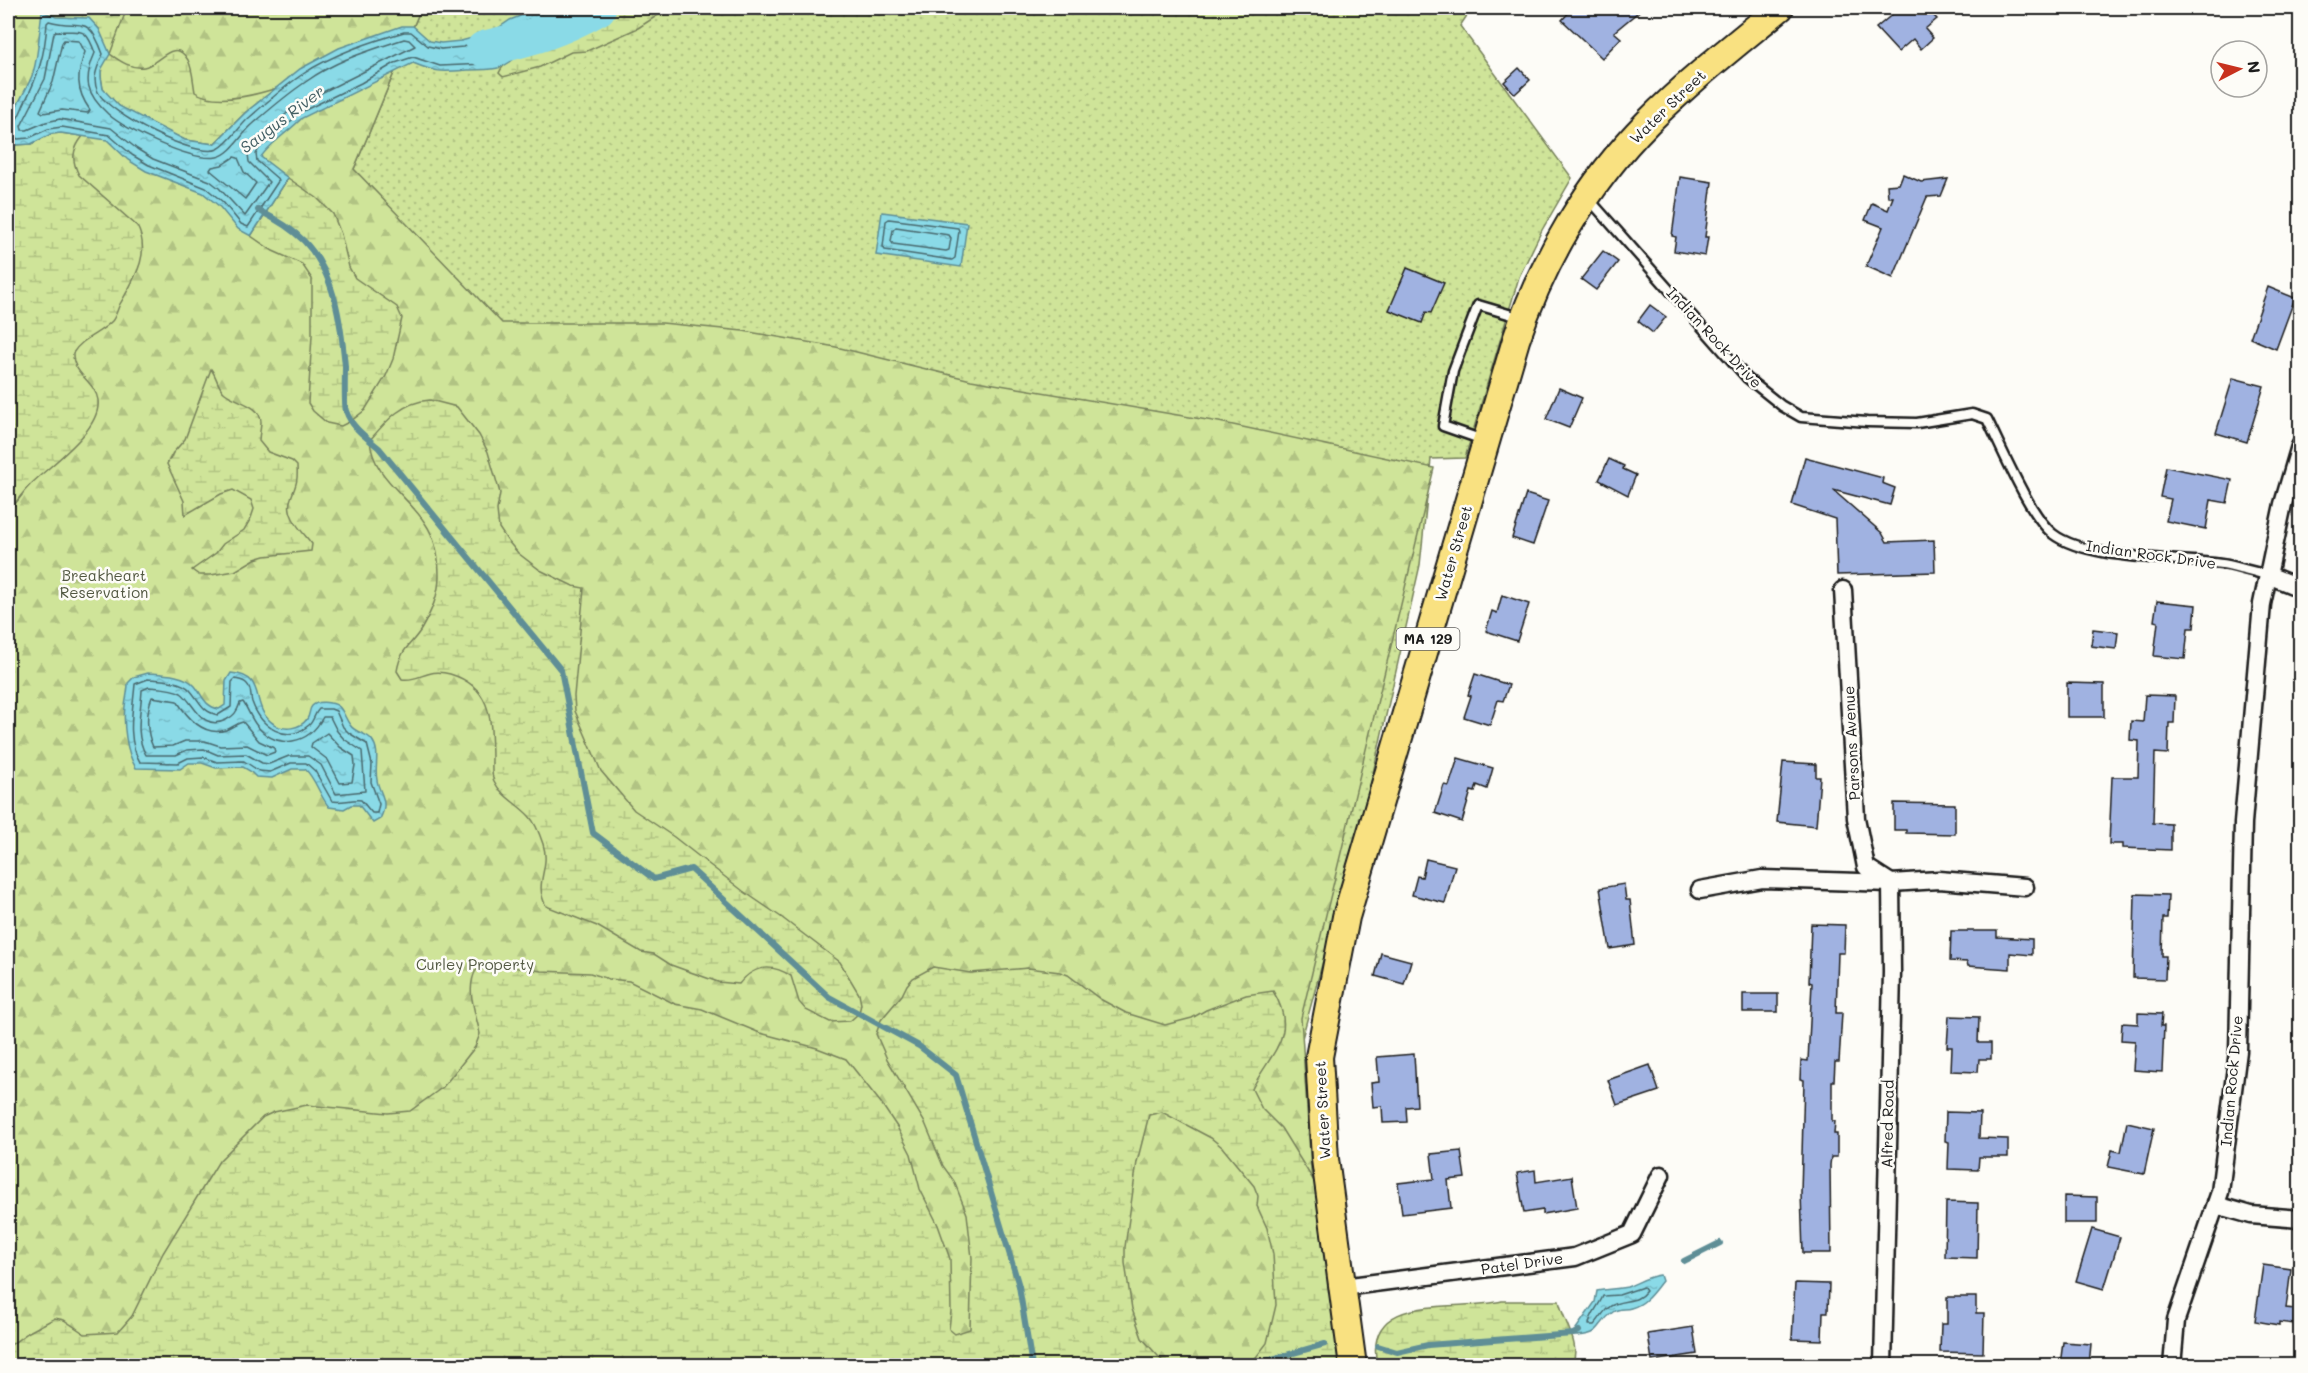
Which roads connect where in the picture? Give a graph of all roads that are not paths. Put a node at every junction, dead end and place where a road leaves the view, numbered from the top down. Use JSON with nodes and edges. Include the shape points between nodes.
{"nodes":[{"id":1,"x":1780,"y":8,"type":"edge"},
{"id":2,"x":1587,"y":196,"type":"junction"},
{"id":3,"x":1523,"y":318,"type":"junction"},
{"id":4,"x":1485,"y":441,"type":"junction"},
{"id":5,"x":2301,"y":446,"type":"edge"},
{"id":6,"x":2268,"y":575,"type":"junction"},
{"id":7,"x":2301,"y":588,"type":"edge"},
{"id":8,"x":1843,"y":590,"type":"dead end"},
{"id":9,"x":1891,"y":883,"type":"junction"},
{"id":10,"x":2025,"y":887,"type":"dead end"},
{"id":11,"x":1700,"y":890,"type":"dead end"},
{"id":12,"x":1661,"y":1175,"type":"dead end"},
{"id":13,"x":2216,"y":1205,"type":"junction"},
{"id":14,"x":2301,"y":1219,"type":"edge"},
{"id":15,"x":1343,"y":1287,"type":"junction"},
{"id":16,"x":1353,"y":1365,"type":"edge"},
{"id":17,"x":1883,"y":1365,"type":"edge"},
{"id":18,"x":2172,"y":1365,"type":"edge"}],
"edges":[{"from":1,"to":2,"type":"main road","name":"Water Street","number":"MA 129","via":[[1671,100],[1618,156]]},
{"from":2,"to":3,"type":"main road","name":"Water Street","number":"MA 129","via":[[1548,261]]},
{"from":2,"to":6,"type":"lane","name":"Indian Rock Drive","via":[[1748,378],[1801,417],[1917,423],[1972,414],[1988,419],[2036,514],[2053,534],[2074,544],[2119,554],[2227,565]]},
{"from":3,"to":4,"type":"main road","name":"Water Street","number":"MA 129"},
{"from":3,"to":4,"type":"lane","via":[[1478,305],[1453,370],[1443,426]]},
{"from":4,"to":15,"type":"main road","name":"Water Street","number":"MA 129","via":[[1346,917],[1319,1057],[1325,1159]]},
{"from":5,"to":6,"type":"street","name":"Indian Rock Drive","via":[[2283,504]]},
{"from":6,"to":7,"type":"street"},
{"from":6,"to":13,"type":"street","name":"Indian Rock Drive","via":[[2262,604],[2243,824],[2238,1051]]},
{"from":8,"to":9,"type":"street","name":"Parsons Avenue","via":[[1856,818],[1866,867]]},
{"from":9,"to":10,"type":"street","via":[[1939,880]]},
{"from":9,"to":11,"type":"street","via":[[1762,879]]},
{"from":9,"to":17,"type":"street","name":"Alfred Road"},
{"from":12,"to":15,"type":"street","name":"Patel Drive","via":[[1632,1234],[1575,1257]]},
{"from":13,"to":14,"type":"street","via":[[2251,1215]]},
{"from":13,"to":18,"type":"street","name":"Indian Rock Drive","via":[[2176,1320]]},
{"from":15,"to":16,"type":"main road","name":"Water Street","number":"MA 129"}]}
